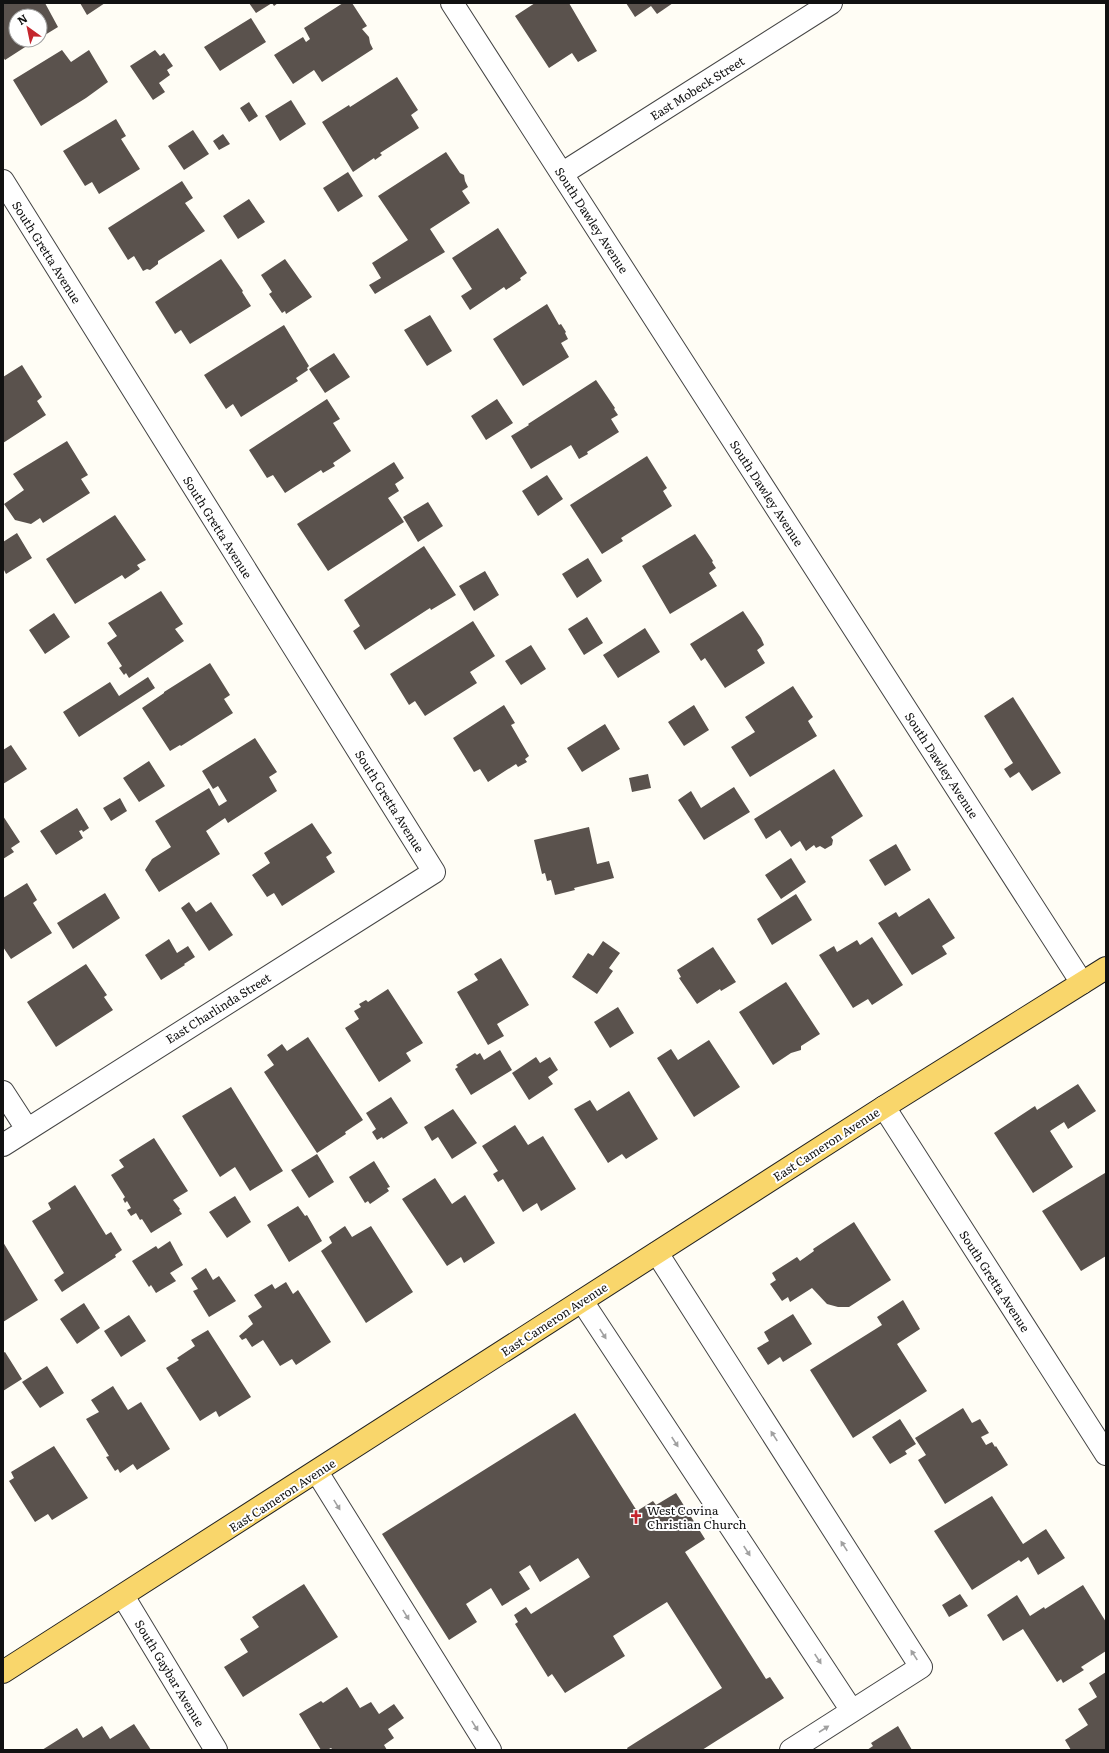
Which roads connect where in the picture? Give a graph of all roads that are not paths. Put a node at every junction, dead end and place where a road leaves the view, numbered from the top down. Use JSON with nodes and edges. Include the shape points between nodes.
{"nodes":[{"id":1,"x":452,"y":3,"type":"edge"},
{"id":2,"x":831,"y":3,"type":"edge"},
{"id":3,"x":562,"y":173,"type":"junction"},
{"id":4,"x":3,"y":181,"type":"edge"},
{"id":5,"x":434,"y":872,"type":"joint"},
{"id":6,"x":1106,"y":968,"type":"edge"},
{"id":7,"x":1082,"y":983,"type":"junction"},
{"id":8,"x":3,"y":1092,"type":"edge"},
{"id":9,"x":884,"y":1107,"type":"junction"},
{"id":10,"x":27,"y":1129,"type":"junction"},
{"id":11,"x":3,"y":1144,"type":"edge"},
{"id":12,"x":657,"y":1253,"type":"junction"},
{"id":13,"x":582,"y":1301,"type":"junction"},
{"id":14,"x":1106,"y":1454,"type":"edge"},
{"id":15,"x":317,"y":1472,"type":"junction"},
{"id":16,"x":123,"y":1596,"type":"junction"},
{"id":17,"x":3,"y":1672,"type":"edge"},
{"id":18,"x":852,"y":1711,"type":"junction"},
{"id":19,"x":216,"y":1750,"type":"edge"},
{"id":20,"x":490,"y":1750,"type":"edge"},
{"id":21,"x":791,"y":1750,"type":"edge"}],
"edges":[{"from":1,"to":3,"type":"street","name":"South Dawley Avenue"},
{"from":2,"to":3,"type":"street","name":"East Mobeck Street"},
{"from":3,"to":7,"type":"street","name":"South Dawley Avenue"},
{"from":4,"to":5,"type":"street","name":"South Gretta Avenue"},
{"from":5,"to":10,"type":"street","name":"East Charlinda Street"},
{"from":6,"to":7,"type":"main road","name":"East Cameron Avenue"},
{"from":7,"to":9,"type":"main road","name":"East Cameron Avenue"},
{"from":8,"to":10,"type":"street"},
{"from":9,"to":12,"type":"main road","name":"East Cameron Avenue"},
{"from":9,"to":14,"type":"street","name":"South Gretta Avenue"},
{"from":10,"to":11,"type":"street","name":"East Charlinda Street"},
{"from":12,"to":13,"type":"main road","name":"East Cameron Avenue"},
{"from":18,"to":12,"type":"street","one_way":true,"via":[[921,1667]]},
{"from":13,"to":15,"type":"main road","name":"East Cameron Avenue"},
{"from":13,"to":18,"type":"street","one_way":true},
{"from":15,"to":16,"type":"main road","name":"East Cameron Avenue"},
{"from":15,"to":20,"type":"street","one_way":true},
{"from":16,"to":17,"type":"main road","name":"East Cameron Avenue"},
{"from":16,"to":19,"type":"street","name":"South Gaybar Avenue"},
{"from":21,"to":18,"type":"street","one_way":true}]}
